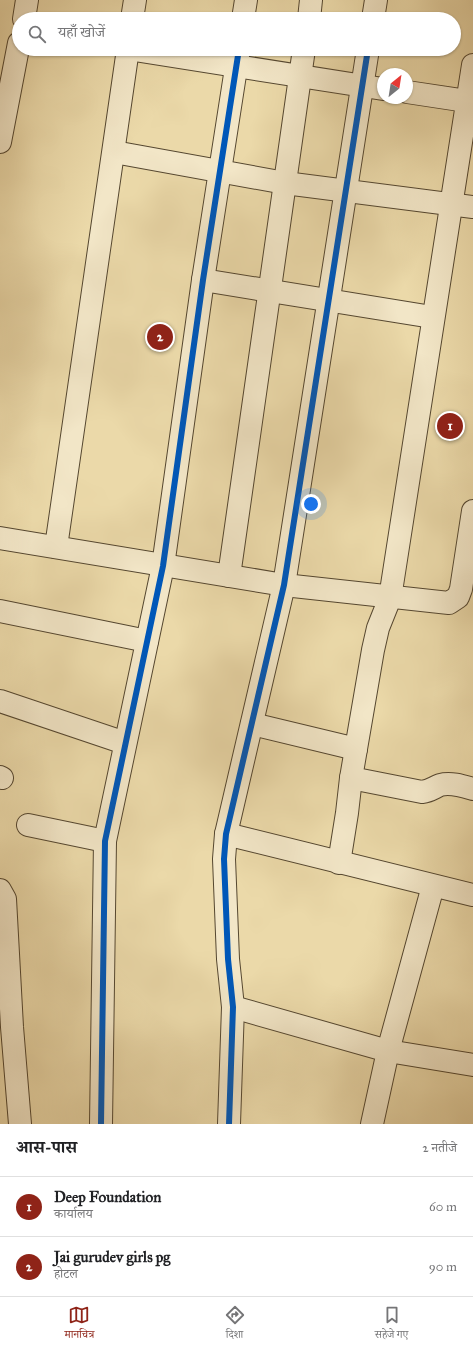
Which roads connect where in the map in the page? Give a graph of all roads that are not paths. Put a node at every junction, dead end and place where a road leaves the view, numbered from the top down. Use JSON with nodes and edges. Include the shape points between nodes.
{"nodes":[{"id":1,"x":27,"y":0,"type":"edge"},
{"id":2,"x":134,"y":0,"type":"edge"},
{"id":3,"x":246,"y":0,"type":"edge"},
{"id":4,"x":311,"y":0,"type":"edge"},
{"id":5,"x":376,"y":0,"type":"edge"},
{"id":6,"x":25,"y":12,"type":"edge"},
{"id":7,"x":133,"y":12,"type":"edge"},
{"id":8,"x":244,"y":12,"type":"edge"},
{"id":9,"x":310,"y":12,"type":"edge"},
{"id":10,"x":374,"y":12,"type":"edge"},
{"id":11,"x":17,"y":56,"type":"edge"},
{"id":12,"x":127,"y":56,"type":"edge"},
{"id":13,"x":213,"y":56,"type":"edge"},
{"id":14,"x":303,"y":56,"type":"edge"},
{"id":15,"x":369,"y":56,"type":"edge"},
{"id":16,"x":237,"y":58,"type":"edge"},
{"id":17,"x":473,"y":65,"type":"edge"},
{"id":18,"x":300,"y":77,"type":"junction"},
{"id":19,"x":373,"y":87,"type":"edge"},
{"id":20,"x":413,"y":93,"type":"edge"},
{"id":21,"x":470,"y":101,"type":"edge"},
{"id":22,"x":0,"y":142,"type":"edge"},
{"id":23,"x":114,"y":152,"type":"junction"},
{"id":24,"x":220,"y":171,"type":"junction"},
{"id":25,"x":285,"y":183,"type":"junction"},
{"id":26,"x":346,"y":191,"type":"junction"},
{"id":27,"x":452,"y":204,"type":"junction"},
{"id":28,"x":473,"y":207,"type":"edge"},
{"id":29,"x":203,"y":280,"type":"junction"},
{"id":30,"x":270,"y":290,"type":"junction"},
{"id":31,"x":329,"y":300,"type":"junction"},
{"id":32,"x":432,"y":318,"type":"junction"},
{"id":33,"x":473,"y":511,"type":"edge"},
{"id":34,"x":0,"y":538,"type":"edge"},
{"id":35,"x":56,"y":547,"type":"junction"},
{"id":36,"x":163,"y":566,"type":"junction"},
{"id":37,"x":229,"y":576,"type":"junction"},
{"id":38,"x":284,"y":585,"type":"junction"},
{"id":39,"x":390,"y":598,"type":"junction"},
{"id":40,"x":0,"y":611,"type":"edge"},
{"id":41,"x":147,"y":641,"type":"junction"},
{"id":42,"x":0,"y":701,"type":"edge"},
{"id":43,"x":252,"y":724,"type":"junction"},
{"id":44,"x":125,"y":743,"type":"junction"},
{"id":45,"x":356,"y":749,"type":"junction"},
{"id":46,"x":351,"y":778,"type":"junction"},
{"id":47,"x":473,"y":789,"type":"edge"},
{"id":48,"x":28,"y":825,"type":"dead end"},
{"id":49,"x":226,"y":834,"type":"junction"},
{"id":50,"x":105,"y":841,"type":"junction"},
{"id":51,"x":339,"y":863,"type":"junction"},
{"id":52,"x":433,"y":886,"type":"junction"},
{"id":53,"x":0,"y":890,"type":"edge"},
{"id":54,"x":473,"y":895,"type":"edge"},
{"id":55,"x":233,"y":1007,"type":"junction"},
{"id":56,"x":6,"y":1026,"type":"edge"},
{"id":57,"x":388,"y":1050,"type":"junction"},
{"id":58,"x":473,"y":1064,"type":"edge"},
{"id":59,"x":20,"y":1124,"type":"edge"},
{"id":60,"x":101,"y":1124,"type":"edge"},
{"id":61,"x":229,"y":1124,"type":"edge"},
{"id":62,"x":372,"y":1124,"type":"edge"}],
"edges":[{"from":1,"to":6,"type":"street"},
{"from":2,"to":7,"type":"street"},
{"from":3,"to":8,"type":"street"},
{"from":4,"to":9,"type":"street"},
{"from":5,"to":10,"type":"street"},
{"from":11,"to":22,"type":"street"},
{"from":12,"to":23,"type":"street"},
{"from":13,"to":16,"type":"street"},
{"from":14,"to":18,"type":"street"},
{"from":15,"to":19,"type":"street"},
{"from":16,"to":18,"type":"street"},
{"from":16,"to":24,"type":"street"},
{"from":17,"to":21,"type":"street"},
{"from":18,"to":19,"type":"street"},
{"from":18,"to":25,"type":"street"},
{"from":19,"to":26,"type":"street"},
{"from":20,"to":21,"type":"street"},
{"from":21,"to":27,"type":"street"},
{"from":23,"to":24,"type":"street"},
{"from":23,"to":35,"type":"street"},
{"from":24,"to":25,"type":"street"},
{"from":24,"to":29,"type":"street"},
{"from":25,"to":26,"type":"street"},
{"from":25,"to":30,"type":"street"},
{"from":26,"to":27,"type":"street"},
{"from":26,"to":31,"type":"street"},
{"from":27,"to":28,"type":"street"},
{"from":27,"to":32,"type":"street"},
{"from":29,"to":30,"type":"street"},
{"from":29,"to":36,"type":"street"},
{"from":30,"to":31,"type":"street"},
{"from":30,"to":37,"type":"street"},
{"from":31,"to":32,"type":"street"},
{"from":31,"to":38,"type":"street"},
{"from":32,"to":39,"type":"street"},
{"from":33,"to":39,"type":"street","via":[[458,597],[449,603]]},
{"from":34,"to":35,"type":"street"},
{"from":35,"to":36,"type":"street"},
{"from":36,"to":37,"type":"street"},
{"from":36,"to":41,"type":"street"},
{"from":37,"to":38,"type":"street"},
{"from":38,"to":39,"type":"street"},
{"from":38,"to":43,"type":"street"},
{"from":39,"to":45,"type":"street","via":[[378,628],[373,650]]},
{"from":40,"to":41,"type":"street"},
{"from":41,"to":44,"type":"street"},
{"from":42,"to":44,"type":"street"},
{"from":43,"to":45,"type":"street"},
{"from":43,"to":49,"type":"street"},
{"from":44,"to":50,"type":"street"},
{"from":45,"to":46,"type":"street"},
{"from":46,"to":47,"type":"street","via":[[422,792],[450,784]]},
{"from":46,"to":51,"type":"street"},
{"from":48,"to":50,"type":"street"},
{"from":49,"to":51,"type":"street"},
{"from":49,"to":55,"type":"street","via":[[224,859],[228,959]]},
{"from":50,"to":60,"type":"street"},
{"from":51,"to":52,"type":"street"},
{"from":52,"to":54,"type":"street"},
{"from":52,"to":57,"type":"street"},
{"from":53,"to":56,"type":"street","via":[[5,899]]},
{"from":55,"to":57,"type":"street"},
{"from":55,"to":61,"type":"street"},
{"from":56,"to":59,"type":"street"},
{"from":57,"to":58,"type":"street"},
{"from":57,"to":62,"type":"street"}]}
